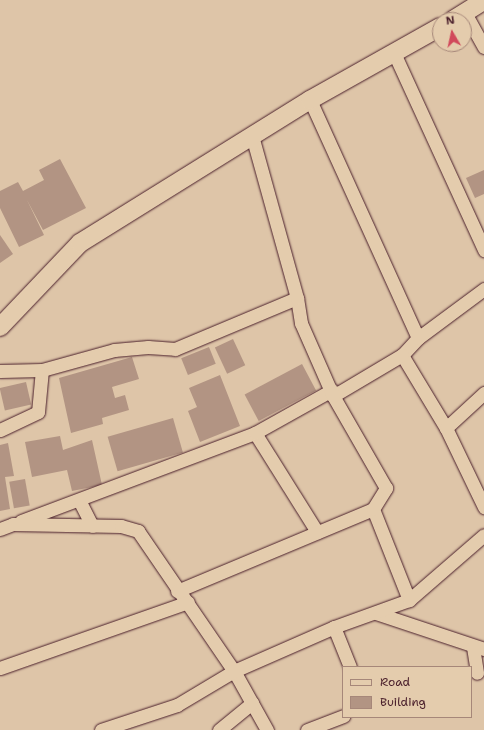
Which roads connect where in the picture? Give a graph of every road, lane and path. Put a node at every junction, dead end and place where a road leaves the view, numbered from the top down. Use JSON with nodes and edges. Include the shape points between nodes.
{"nodes":[{"id":1,"x":484,"y":1,"type":"edge"},
{"id":2,"x":466,"y":12,"type":"edge"},
{"id":3,"x":432,"y":32,"type":"edge"},
{"id":4,"x":472,"y":32,"type":"edge"},
{"id":5,"x":484,"y":47,"type":"edge"},
{"id":6,"x":394,"y":53,"type":"junction"},
{"id":7,"x":310,"y":100,"type":"junction"},
{"id":8,"x":252,"y":136,"type":"junction"},
{"id":9,"x":484,"y":250,"type":"edge"},
{"id":10,"x":484,"y":289,"type":"edge"},
{"id":11,"x":297,"y":298,"type":"junction"},
{"id":12,"x":0,"y":327,"type":"edge"},
{"id":13,"x":418,"y":338,"type":"junction"},
{"id":14,"x":402,"y":355,"type":"junction"},
{"id":15,"x":42,"y":370,"type":"junction"},
{"id":16,"x":0,"y":371,"type":"edge"},
{"id":17,"x":332,"y":393,"type":"junction"},
{"id":18,"x":484,"y":393,"type":"edge"},
{"id":19,"x":446,"y":428,"type":"junction"},
{"id":20,"x":0,"y":430,"type":"edge"},
{"id":21,"x":255,"y":433,"type":"junction"},
{"id":22,"x":79,"y":500,"type":"junction"},
{"id":23,"x":484,"y":507,"type":"edge"},
{"id":24,"x":373,"y":509,"type":"junction"},
{"id":25,"x":13,"y":524,"type":"junction"},
{"id":26,"x":92,"y":526,"type":"junction"},
{"id":27,"x":0,"y":529,"type":"edge"},
{"id":28,"x":317,"y":532,"type":"junction"},
{"id":29,"x":484,"y":535,"type":"edge"},
{"id":30,"x":177,"y":591,"type":"junction"},
{"id":31,"x":410,"y":600,"type":"junction"},
{"id":32,"x":188,"y":602,"type":"junction"},
{"id":33,"x":376,"y":613,"type":"junction"},
{"id":34,"x":334,"y":627,"type":"junction"},
{"id":35,"x":479,"y":648,"type":"edge"},
{"id":36,"x":350,"y":666,"type":"edge"},
{"id":37,"x":0,"y":668,"type":"edge"},
{"id":38,"x":234,"y":671,"type":"junction"},
{"id":39,"x":477,"y":673,"type":"edge"},
{"id":40,"x":252,"y":703,"type":"junction"},
{"id":41,"x":342,"y":716,"type":"edge"},
{"id":42,"x":101,"y":730,"type":"edge"},
{"id":43,"x":219,"y":730,"type":"edge"},
{"id":44,"x":267,"y":730,"type":"edge"},
{"id":45,"x":307,"y":730,"type":"edge"}],
"edges":[{"from":1,"to":2,"type":"street"},
{"from":3,"to":6,"type":"street"},
{"from":4,"to":5,"type":"street"},
{"from":6,"to":7,"type":"street"},
{"from":6,"to":9,"type":"street"},
{"from":7,"to":8,"type":"street"},
{"from":7,"to":13,"type":"street"},
{"from":8,"to":11,"type":"street"},
{"from":8,"to":12,"type":"street","via":[[80,244]]},
{"from":10,"to":13,"type":"street"},
{"from":11,"to":15,"type":"street","via":[[175,349],[148,347],[114,350]]},
{"from":11,"to":17,"type":"street","via":[[301,324]]},
{"from":13,"to":14,"type":"street"},
{"from":14,"to":17,"type":"street"},
{"from":14,"to":19,"type":"street"},
{"from":15,"to":16,"type":"street"},
{"from":15,"to":20,"type":"street","via":[[38,412]]},
{"from":17,"to":21,"type":"street"},
{"from":17,"to":24,"type":"street","via":[[386,488]]},
{"from":18,"to":19,"type":"street"},
{"from":19,"to":23,"type":"street"},
{"from":21,"to":22,"type":"street"},
{"from":21,"to":28,"type":"street"},
{"from":22,"to":25,"type":"street"},
{"from":22,"to":26,"type":"street"},
{"from":24,"to":28,"type":"street"},
{"from":24,"to":31,"type":"street"},
{"from":25,"to":26,"type":"street"},
{"from":25,"to":27,"type":"street"},
{"from":26,"to":30,"type":"street","via":[[138,531]]},
{"from":28,"to":30,"type":"street"},
{"from":29,"to":31,"type":"street"},
{"from":30,"to":32,"type":"street"},
{"from":31,"to":33,"type":"street"},
{"from":32,"to":37,"type":"street"},
{"from":32,"to":38,"type":"street"},
{"from":33,"to":34,"type":"street"},
{"from":33,"to":35,"type":"street","via":[[430,628]]},
{"from":34,"to":36,"type":"street"},
{"from":34,"to":38,"type":"street"},
{"from":35,"to":39,"type":"street"},
{"from":38,"to":40,"type":"street"},
{"from":38,"to":42,"type":"street","via":[[177,704]]},
{"from":40,"to":43,"type":"street"},
{"from":40,"to":44,"type":"street"},
{"from":41,"to":45,"type":"street"}]}
